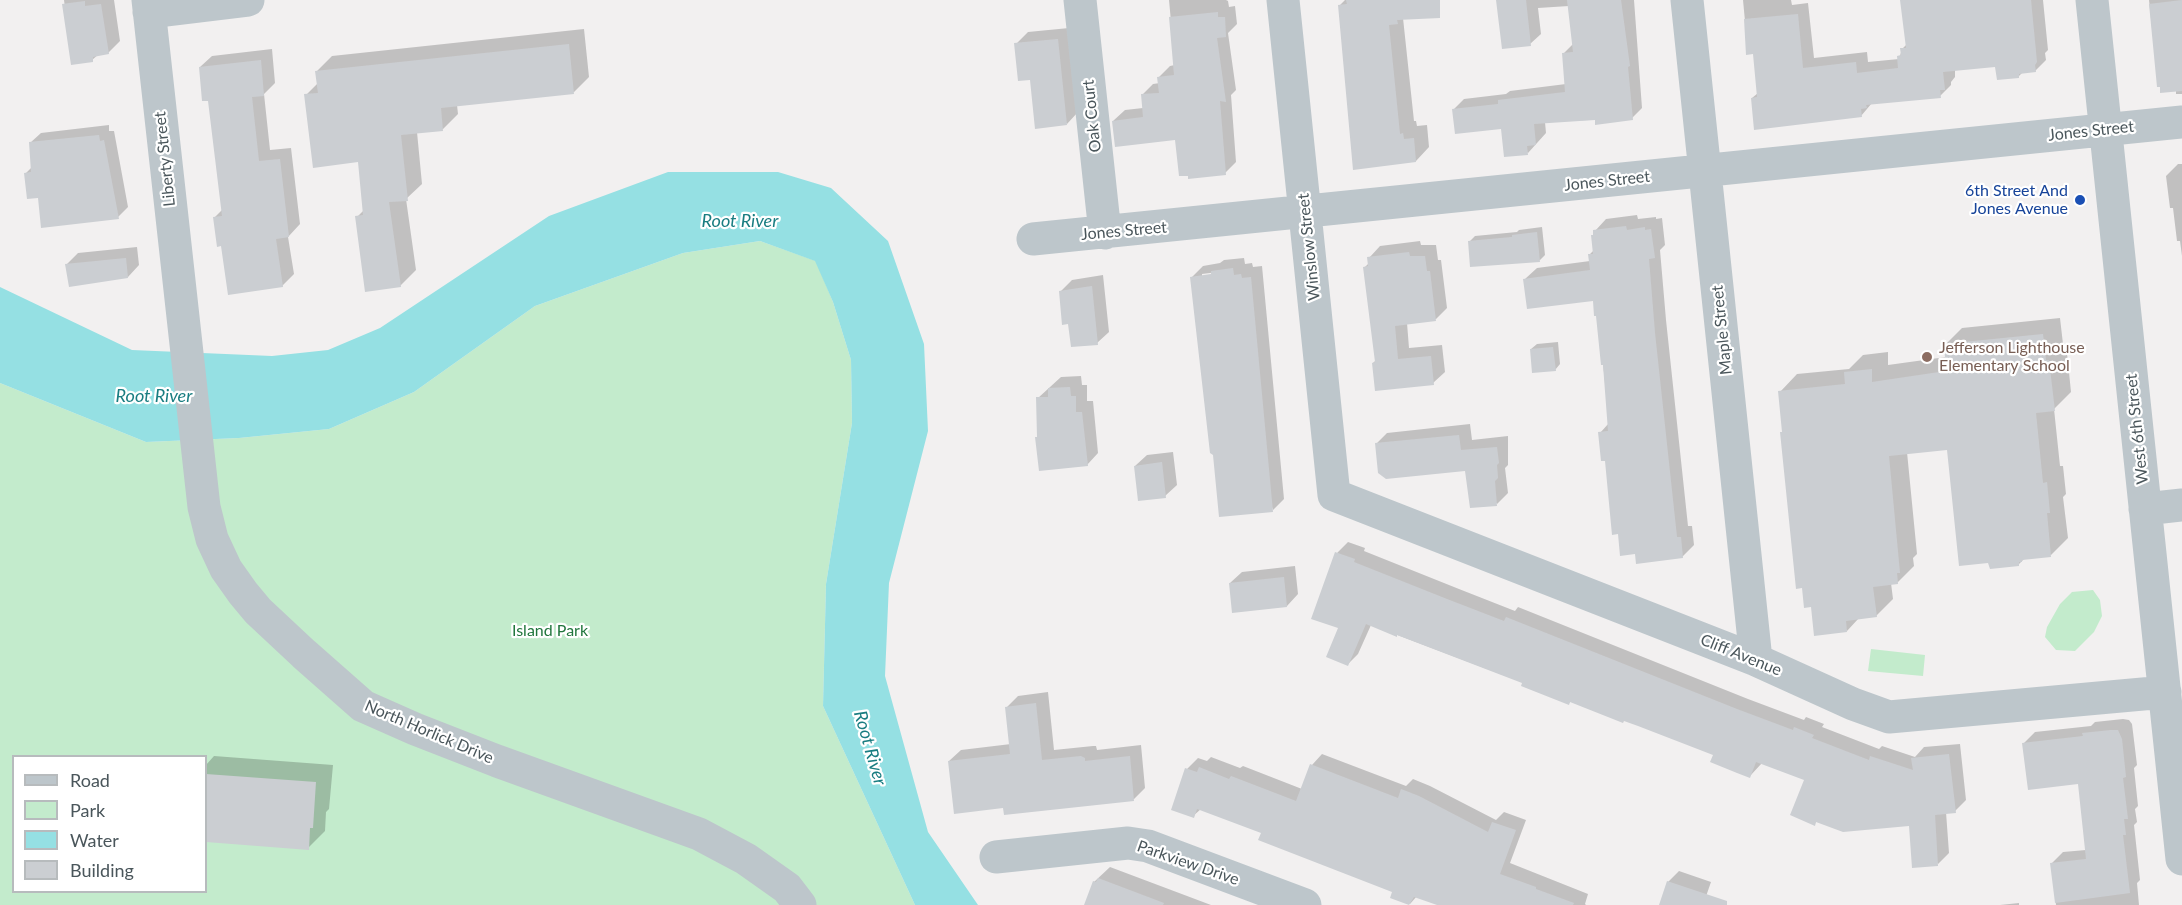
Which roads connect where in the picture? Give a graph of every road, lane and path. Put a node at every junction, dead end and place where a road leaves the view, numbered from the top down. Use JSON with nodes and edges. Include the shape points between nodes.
{"nodes":[{"id":1,"x":248,"y":0,"type":"edge"},
{"id":2,"x":1080,"y":0,"type":"edge"},
{"id":3,"x":1283,"y":0,"type":"edge"},
{"id":4,"x":1688,"y":0,"type":"edge"},
{"id":5,"x":2092,"y":0,"type":"edge"},
{"id":6,"x":148,"y":6,"type":"edge"},
{"id":7,"x":2182,"y":122,"type":"edge"},
{"id":8,"x":2106,"y":130,"type":"junction"},
{"id":9,"x":1705,"y":171,"type":"junction"},
{"id":10,"x":1305,"y":212,"type":"junction"},
{"id":11,"x":1105,"y":233,"type":"junction"},
{"id":12,"x":1033,"y":239,"type":"dead end"},
{"id":13,"x":183,"y":317,"type":"joint"},
{"id":14,"x":1334,"y":495,"type":"joint"},
{"id":15,"x":2182,"y":505,"type":"edge"},
{"id":16,"x":2145,"y":509,"type":"junction"},
{"id":17,"x":1756,"y":660,"type":"junction"},
{"id":18,"x":2165,"y":692,"type":"junction"},
{"id":19,"x":996,"y":857,"type":"dead end"},
{"id":20,"x":2182,"y":859,"type":"edge"},
{"id":21,"x":800,"y":905,"type":"edge"},
{"id":22,"x":1305,"y":905,"type":"edge"}],
"edges":[{"from":1,"to":6,"type":"street"},
{"from":2,"to":11,"type":"street","name":"Oak Court"},
{"from":3,"to":10,"type":"street","name":"Winslow Street"},
{"from":4,"to":9,"type":"street","name":"Maple Street"},
{"from":5,"to":8,"type":"street","name":"West 6th Street"},
{"from":6,"to":13,"type":"street","name":"Liberty Street"},
{"from":7,"to":8,"type":"street","name":"Jones Street"},
{"from":8,"to":9,"type":"street","name":"Jones Street"},
{"from":8,"to":16,"type":"street","name":"West 6th Street"},
{"from":9,"to":10,"type":"street","name":"Jones Street"},
{"from":9,"to":17,"type":"street","name":"Maple Street"},
{"from":10,"to":11,"type":"street","name":"Jones Street"},
{"from":10,"to":14,"type":"street","name":"Winslow Street"},
{"from":11,"to":12,"type":"street","name":"Jones Street"},
{"from":13,"to":21,"type":"street","name":"North Horlick Drive","via":[[201,485],[212,539],[237,585],[273,626],[363,706],[496,761],[699,834],[746,859],[787,888]]},
{"from":14,"to":17,"type":"street","name":"Cliff Avenue"},
{"from":15,"to":16,"type":"street"},
{"from":16,"to":18,"type":"street","name":"West 6th Street"},
{"from":17,"to":18,"type":"street","name":"Cliff Avenue","via":[[1889,717]]},
{"from":18,"to":20,"type":"street","name":"West 6th Street"},
{"from":19,"to":22,"type":"street","name":"Parkview Drive","via":[[1128,843],[1148,846]]}]}
